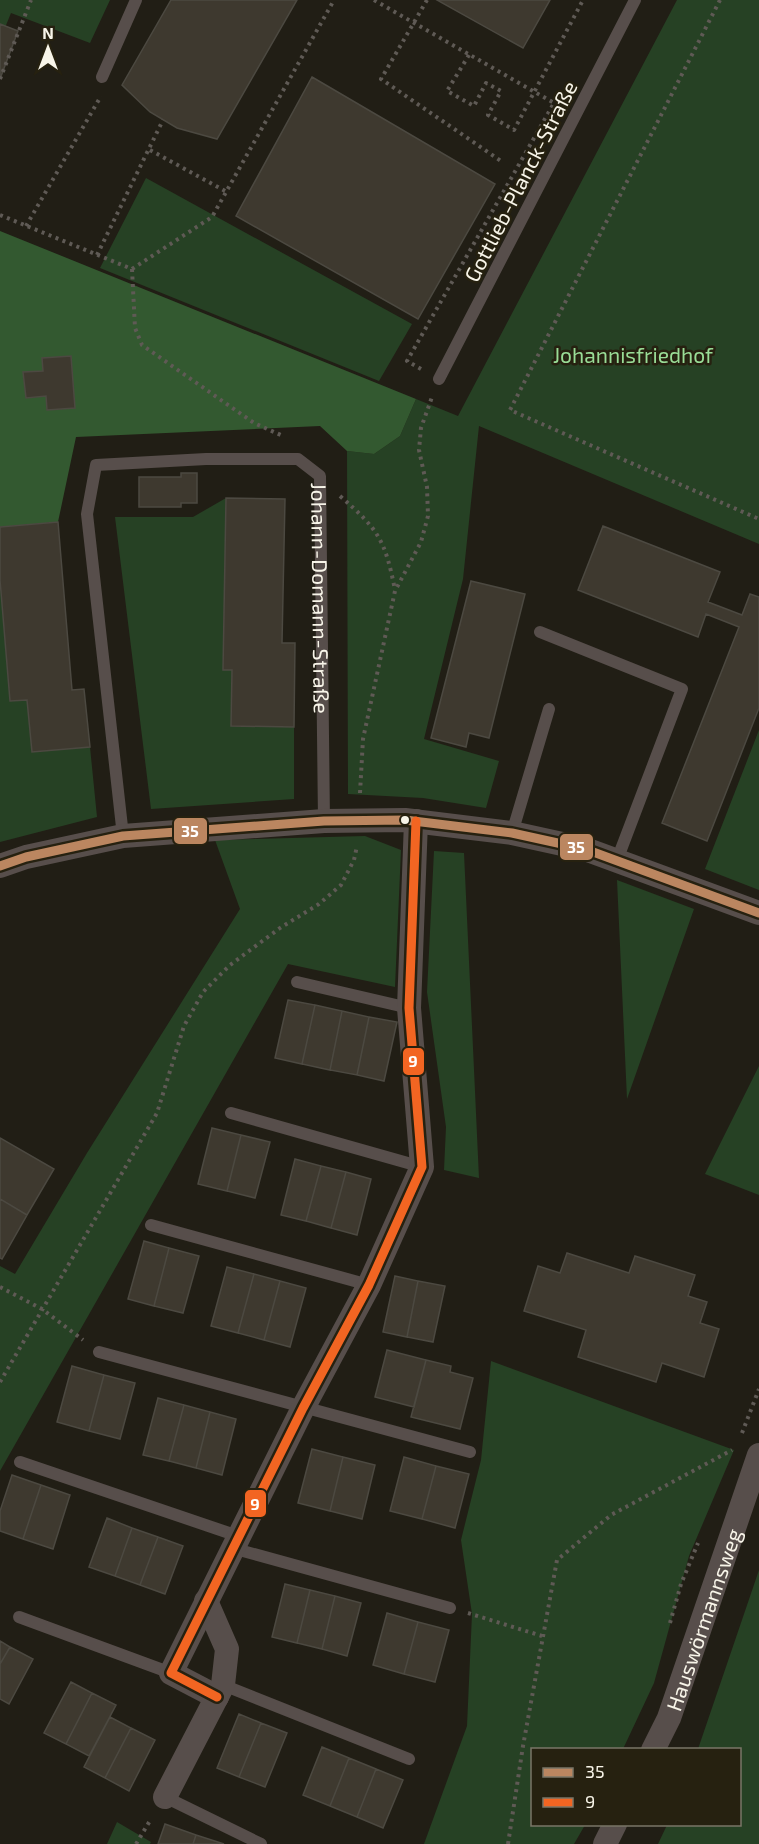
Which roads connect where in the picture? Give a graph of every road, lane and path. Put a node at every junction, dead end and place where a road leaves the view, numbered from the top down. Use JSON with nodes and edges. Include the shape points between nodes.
{"nodes":[{"id":1,"x":31,"y":0,"type":"edge"},
{"id":2,"x":136,"y":0,"type":"edge"},
{"id":3,"x":334,"y":0,"type":"edge"},
{"id":4,"x":374,"y":0,"type":"edge"},
{"id":5,"x":427,"y":0,"type":"edge"},
{"id":6,"x":583,"y":0,"type":"edge"},
{"id":7,"x":635,"y":0,"type":"edge"},
{"id":8,"x":720,"y":0,"type":"edge"},
{"id":9,"x":414,"y":22,"type":"junction"},
{"id":10,"x":469,"y":55,"type":"junction"},
{"id":11,"x":102,"y":78,"type":"dead end"},
{"id":12,"x":0,"y":79,"type":"edge"},
{"id":13,"x":103,"y":92,"type":"dead end"},
{"id":14,"x":535,"y":92,"type":"junction"},
{"id":15,"x":554,"y":103,"type":"junction"},
{"id":16,"x":576,"y":115,"type":"junction"},
{"id":17,"x":163,"y":120,"type":"dead end"},
{"id":18,"x":150,"y":150,"type":"junction"},
{"id":19,"x":501,"y":161,"type":"dead end"},
{"id":20,"x":227,"y":192,"type":"junction"},
{"id":21,"x":0,"y":215,"type":"edge"},
{"id":22,"x":26,"y":225,"type":"junction"},
{"id":23,"x":97,"y":255,"type":"junction"},
{"id":24,"x":132,"y":269,"type":"junction"},
{"id":25,"x":411,"y":354,"type":"dead end"},
{"id":26,"x":439,"y":379,"type":"joint"},
{"id":27,"x":293,"y":439,"type":"dead end"},
{"id":28,"x":338,"y":494,"type":"dead end"},
{"id":29,"x":759,"y":519,"type":"edge"},
{"id":30,"x":395,"y":591,"type":"junction"},
{"id":31,"x":540,"y":632,"type":"dead end"},
{"id":32,"x":549,"y":709,"type":"dead end"},
{"id":33,"x":359,"y":819,"type":"junction"},
{"id":34,"x":324,"y":820,"type":"junction"},
{"id":35,"x":416,"y":821,"type":"junction"},
{"id":36,"x":512,"y":832,"type":"junction"},
{"id":37,"x":123,"y":836,"type":"junction"},
{"id":38,"x":618,"y":860,"type":"junction"},
{"id":39,"x":0,"y":866,"type":"edge"},
{"id":40,"x":759,"y":913,"type":"edge"},
{"id":41,"x":297,"y":982,"type":"dead end"},
{"id":42,"x":408,"y":1008,"type":"junction"},
{"id":43,"x":231,"y":1113,"type":"dead end"},
{"id":44,"x":422,"y":1167,"type":"junction"},
{"id":45,"x":151,"y":1225,"type":"dead end"},
{"id":46,"x":369,"y":1285,"type":"junction"},
{"id":47,"x":0,"y":1287,"type":"edge"},
{"id":48,"x":42,"y":1309,"type":"junction"},
{"id":49,"x":99,"y":1352,"type":"joint"},
{"id":50,"x":0,"y":1382,"type":"edge"},
{"id":51,"x":303,"y":1408,"type":"junction"},
{"id":52,"x":736,"y":1449,"type":"dead end"},
{"id":53,"x":471,"y":1452,"type":"dead end"},
{"id":54,"x":759,"y":1455,"type":"edge"},
{"id":55,"x":20,"y":1462,"type":"dead end"},
{"id":56,"x":235,"y":1542,"type":"junction"},
{"id":57,"x":206,"y":1600,"type":"junction"},
{"id":58,"x":450,"y":1608,"type":"joint"},
{"id":59,"x":20,"y":1617,"type":"dead end"},
{"id":60,"x":542,"y":1636,"type":"junction"},
{"id":61,"x":171,"y":1673,"type":"junction"},
{"id":62,"x":220,"y":1691,"type":"junction"},
{"id":63,"x":654,"y":1748,"type":"edge"},
{"id":64,"x":409,"y":1759,"type":"dead end"},
{"id":65,"x":165,"y":1797,"type":"joint"},
{"id":66,"x":614,"y":1826,"type":"edge"},
{"id":67,"x":261,"y":1844,"type":"edge"},
{"id":68,"x":508,"y":1844,"type":"edge"},
{"id":69,"x":605,"y":1844,"type":"edge"}],
"edges":[{"from":1,"to":12,"type":"path"},
{"from":2,"to":11,"type":"lane"},
{"from":3,"to":20,"type":"path"},
{"from":4,"to":9,"type":"path"},
{"from":5,"to":9,"type":"path"},
{"from":6,"to":14,"type":"path"},
{"from":7,"to":16,"type":"lane","name":"Gottlieb-Planck-Straße"},
{"from":8,"to":29,"type":"path","via":[[510,410]]},
{"from":9,"to":10,"type":"path"},
{"from":9,"to":19,"type":"path","via":[[381,79]]},
{"from":10,"to":14,"type":"path"},
{"from":10,"to":14,"type":"path","via":[[447,92],[474,106],[486,83],[501,91],[488,115],[514,130]]},
{"from":13,"to":22,"type":"path"},
{"from":14,"to":15,"type":"path"},
{"from":15,"to":16,"type":"path"},
{"from":15,"to":25,"type":"path"},
{"from":16,"to":26,"type":"lane","name":"Gottlieb-Planck-Straße"},
{"from":17,"to":18,"type":"path"},
{"from":18,"to":20,"type":"path"},
{"from":18,"to":23,"type":"path"},
{"from":20,"to":24,"type":"path","via":[[212,217]]},
{"from":21,"to":22,"type":"path"},
{"from":22,"to":23,"type":"path"},
{"from":23,"to":24,"type":"path"},
{"from":24,"to":27,"type":"path","via":[[135,328],[142,345],[254,423]]},
{"from":26,"to":30,"type":"path","via":[[421,428],[419,450],[428,516],[421,542]]},
{"from":28,"to":30,"type":"path","via":[[378,534],[388,554]]},
{"from":30,"to":33,"type":"path","via":[[363,739]]},
{"from":31,"to":38,"type":"lane","via":[[682,688]]},
{"from":32,"to":36,"type":"lane"},
{"from":33,"to":34,"type":"street"},
{"from":33,"to":35,"type":"street"},
{"from":33,"to":48,"type":"path","via":[[354,860],[341,885],[230,965],[203,992],[184,1026],[157,1113]]},
{"from":34,"to":37,"type":"street"},
{"from":34,"to":37,"type":"lane","name":"Johann-Domann-Straße","via":[[320,476],[298,459],[96,465],[87,513]]},
{"from":35,"to":36,"type":"street"},
{"from":35,"to":42,"type":"street"},
{"from":36,"to":38,"type":"street"},
{"from":37,"to":39,"type":"street","via":[[26,856]]},
{"from":38,"to":40,"type":"street"},
{"from":41,"to":42,"type":"lane"},
{"from":42,"to":44,"type":"street"},
{"from":43,"to":44,"type":"lane"},
{"from":44,"to":46,"type":"street"},
{"from":45,"to":46,"type":"lane"},
{"from":46,"to":51,"type":"street"},
{"from":47,"to":48,"type":"path"},
{"from":48,"to":49,"type":"path"},
{"from":48,"to":50,"type":"path"},
{"from":49,"to":51,"type":"lane"},
{"from":51,"to":53,"type":"lane"},
{"from":51,"to":56,"type":"street"},
{"from":52,"to":60,"type":"path","via":[[611,1515],[557,1560]]},
{"from":54,"to":63,"type":"street","name":"Hauswörmannsweg","via":[[669,1718]]},
{"from":55,"to":56,"type":"lane"},
{"from":56,"to":57,"type":"street"},
{"from":56,"to":58,"type":"lane"},
{"from":57,"to":61,"type":"street"},
{"from":57,"to":62,"type":"street","via":[[226,1649]]},
{"from":58,"to":60,"type":"path"},
{"from":59,"to":61,"type":"lane"},
{"from":60,"to":68,"type":"path"},
{"from":61,"to":62,"type":"street"},
{"from":62,"to":64,"type":"lane"},
{"from":62,"to":65,"type":"street"},
{"from":65,"to":67,"type":"lane"},
{"from":66,"to":69,"type":"street"}]}
